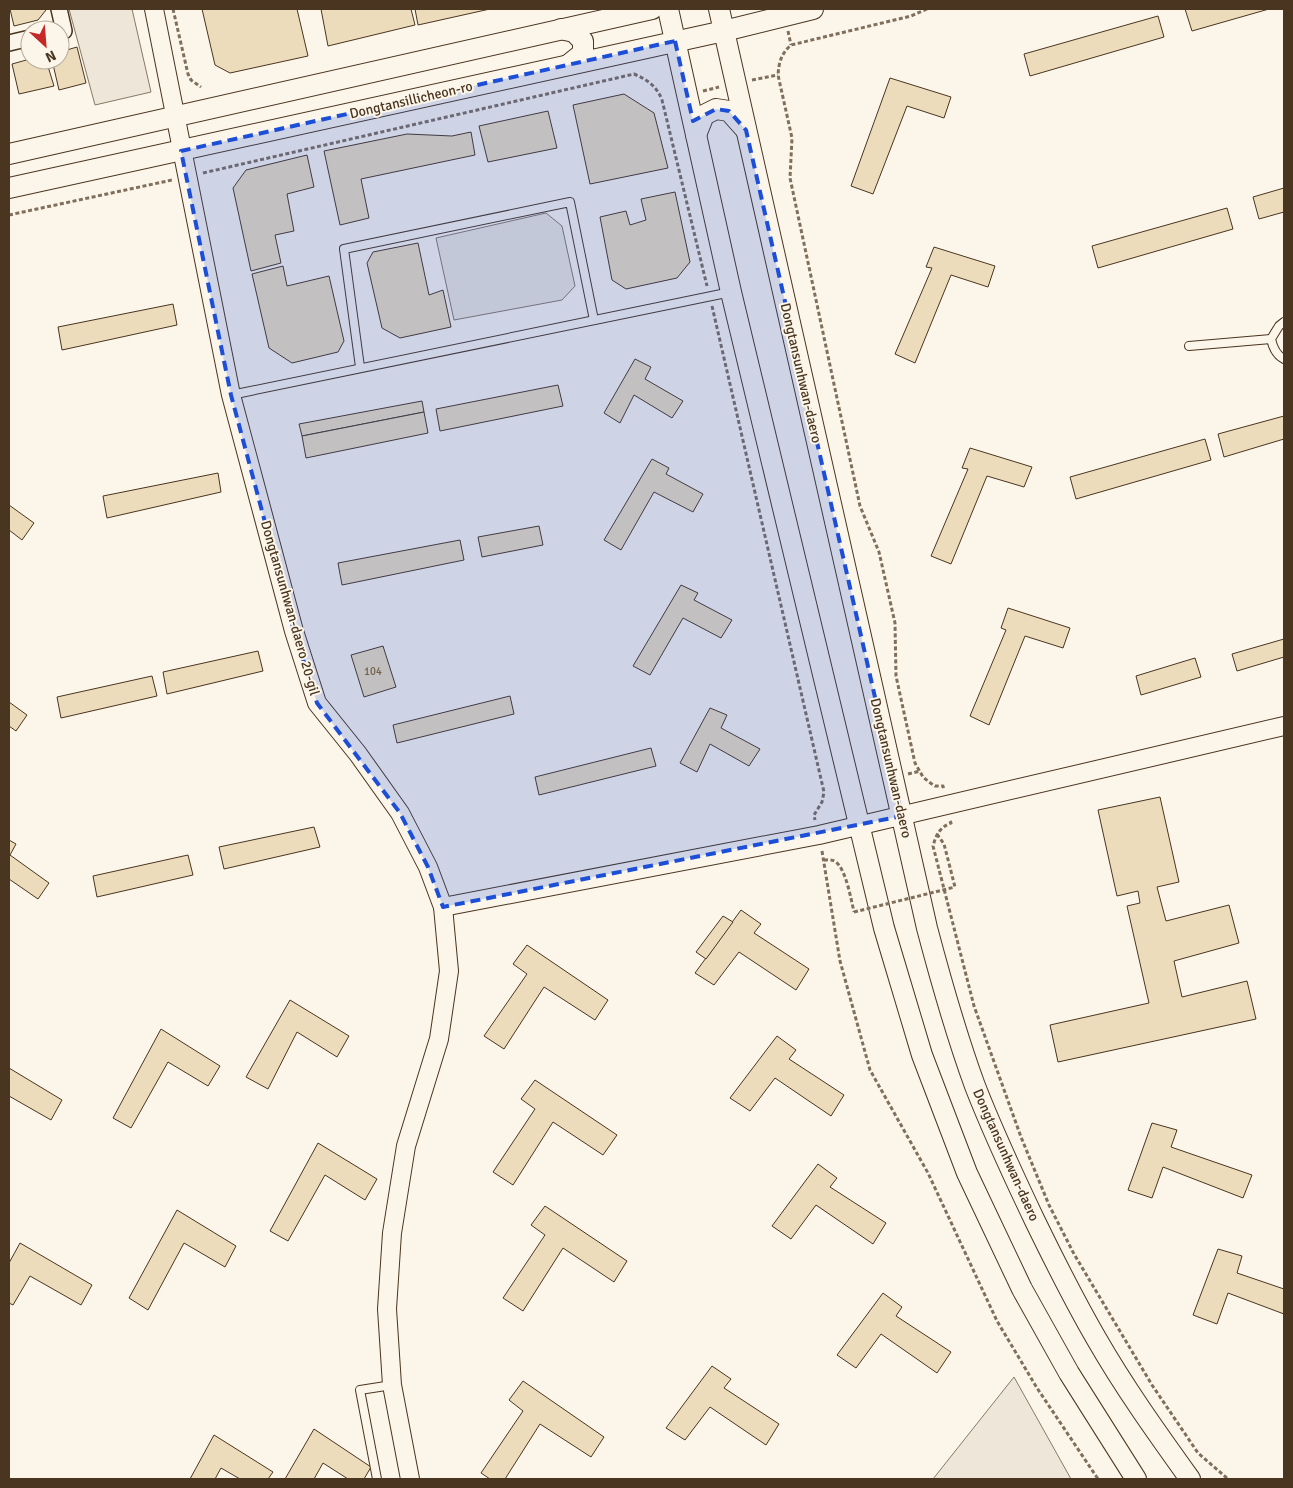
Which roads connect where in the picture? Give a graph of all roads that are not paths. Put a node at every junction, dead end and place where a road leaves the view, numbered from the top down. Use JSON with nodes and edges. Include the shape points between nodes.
{"nodes":[{"id":1,"x":154,"y":9,"type":"edge"},
{"id":2,"x":652,"y":9,"type":"edge"},
{"id":3,"x":668,"y":9,"type":"edge"},
{"id":4,"x":719,"y":9,"type":"edge"},
{"id":5,"x":812,"y":9,"type":"edge"},
{"id":6,"x":561,"y":30,"type":"junction"},
{"id":7,"x":724,"y":31,"type":"junction"},
{"id":8,"x":676,"y":41,"type":"junction"},
{"id":9,"x":568,"y":64,"type":"junction"},
{"id":10,"x":175,"y":117,"type":"junction"},
{"id":11,"x":746,"y":130,"type":"junction"},
{"id":12,"x":696,"y":135,"type":"junction"},
{"id":13,"x":181,"y":151,"type":"junction"},
{"id":14,"x":9,"y":154,"type":"edge"},
{"id":15,"x":9,"y":188,"type":"edge"},
{"id":16,"x":731,"y":292,"type":"junction"},
{"id":17,"x":594,"y":320,"type":"junction"},
{"id":18,"x":1284,"y":322,"type":"edge"},
{"id":19,"x":1271,"y":339,"type":"junction"},
{"id":20,"x":1189,"y":346,"type":"dead end"},
{"id":21,"x":1284,"y":359,"type":"edge"},
{"id":22,"x":360,"y":367,"type":"junction"},
{"id":23,"x":231,"y":394,"type":"junction"},
{"id":24,"x":1284,"y":726,"type":"edge"},
{"id":25,"x":902,"y":816,"type":"junction"},
{"id":26,"x":861,"y":826,"type":"junction"},
{"id":27,"x":442,"y":907,"type":"junction"},
{"id":28,"x":392,"y":1385,"type":"junction"},
{"id":29,"x":377,"y":1479,"type":"edge"},
{"id":30,"x":410,"y":1479,"type":"edge"},
{"id":31,"x":1136,"y":1479,"type":"edge"},
{"id":32,"x":1190,"y":1479,"type":"edge"}],
"edges":[{"from":1,"to":10,"type":"street","name":"Dongtansunhwan-daero 20-gil"},
{"from":2,"to":6,"type":"main road"},
{"from":3,"to":8,"type":"main road"},
{"from":4,"to":7,"type":"main road","name":"Dongtansunhwan-daero"},
{"from":5,"to":7,"type":"main road","name":"Dongtansillicheon-ro"},
{"from":6,"to":9,"type":"main road","via":[[574,32],[583,41],[583,53]]},
{"from":6,"to":10,"type":"main road"},
{"from":7,"to":8,"type":"main road","name":"Dongtansillicheon-ro"},
{"from":7,"to":11,"type":"main road","name":"Dongtansunhwan-daero"},
{"from":8,"to":9,"type":"main road","name":"Dongtansillicheon-ro"},
{"from":8,"to":12,"type":"main road"},
{"from":9,"to":13,"type":"main road","name":"Dongtansillicheon-ro"},
{"from":10,"to":13,"type":"street","name":"Dongtansunhwan-daero 20-gil"},
{"from":10,"to":14,"type":"main road"},
{"from":11,"to":12,"type":"main road","via":[[730,111],[716,109],[704,115]]},
{"from":11,"to":25,"type":"main road","name":"Dongtansunhwan-daero"},
{"from":12,"to":16,"type":"main road"},
{"from":13,"to":15,"type":"main road","name":"Dongtansillicheon-ro"},
{"from":13,"to":23,"type":"street","name":"Dongtansunhwan-daero 20-gil"},
{"from":16,"to":17,"type":"lane"},
{"from":16,"to":26,"type":"main road"},
{"from":17,"to":22,"type":"lane"},
{"from":17,"to":22,"type":"lane","via":[[570,202],[344,249]]},
{"from":18,"to":19,"type":"lane"},
{"from":19,"to":20,"type":"lane"},
{"from":19,"to":21,"type":"lane","via":[[1274,350]]},
{"from":22,"to":23,"type":"lane"},
{"from":23,"to":27,"type":"street","name":"Dongtansunhwan-daero 20-gil","via":[[294,631],[317,703],[400,813],[428,866]]},
{"from":24,"to":25,"type":"street"},
{"from":25,"to":26,"type":"street"},
{"from":25,"to":32,"type":"main road","name":"Dongtansunhwan-daero","via":[[942,986],[975,1086],[997,1140],[1062,1277],[1096,1339]]},
{"from":26,"to":27,"type":"street"},
{"from":26,"to":31,"type":"main road","via":[[884,928],[922,1056],[967,1173],[1026,1297],[1069,1373]]},
{"from":27,"to":28,"type":"street","name":"Dongtansunhwan-daero 20-gil","via":[[449,971],[438,1039],[406,1146],[392,1234],[387,1309]]},
{"from":28,"to":29,"type":"lane","via":[[360,1390]]},
{"from":28,"to":30,"type":"street","name":"Dongtansunhwan-daero 20-gil"}]}
